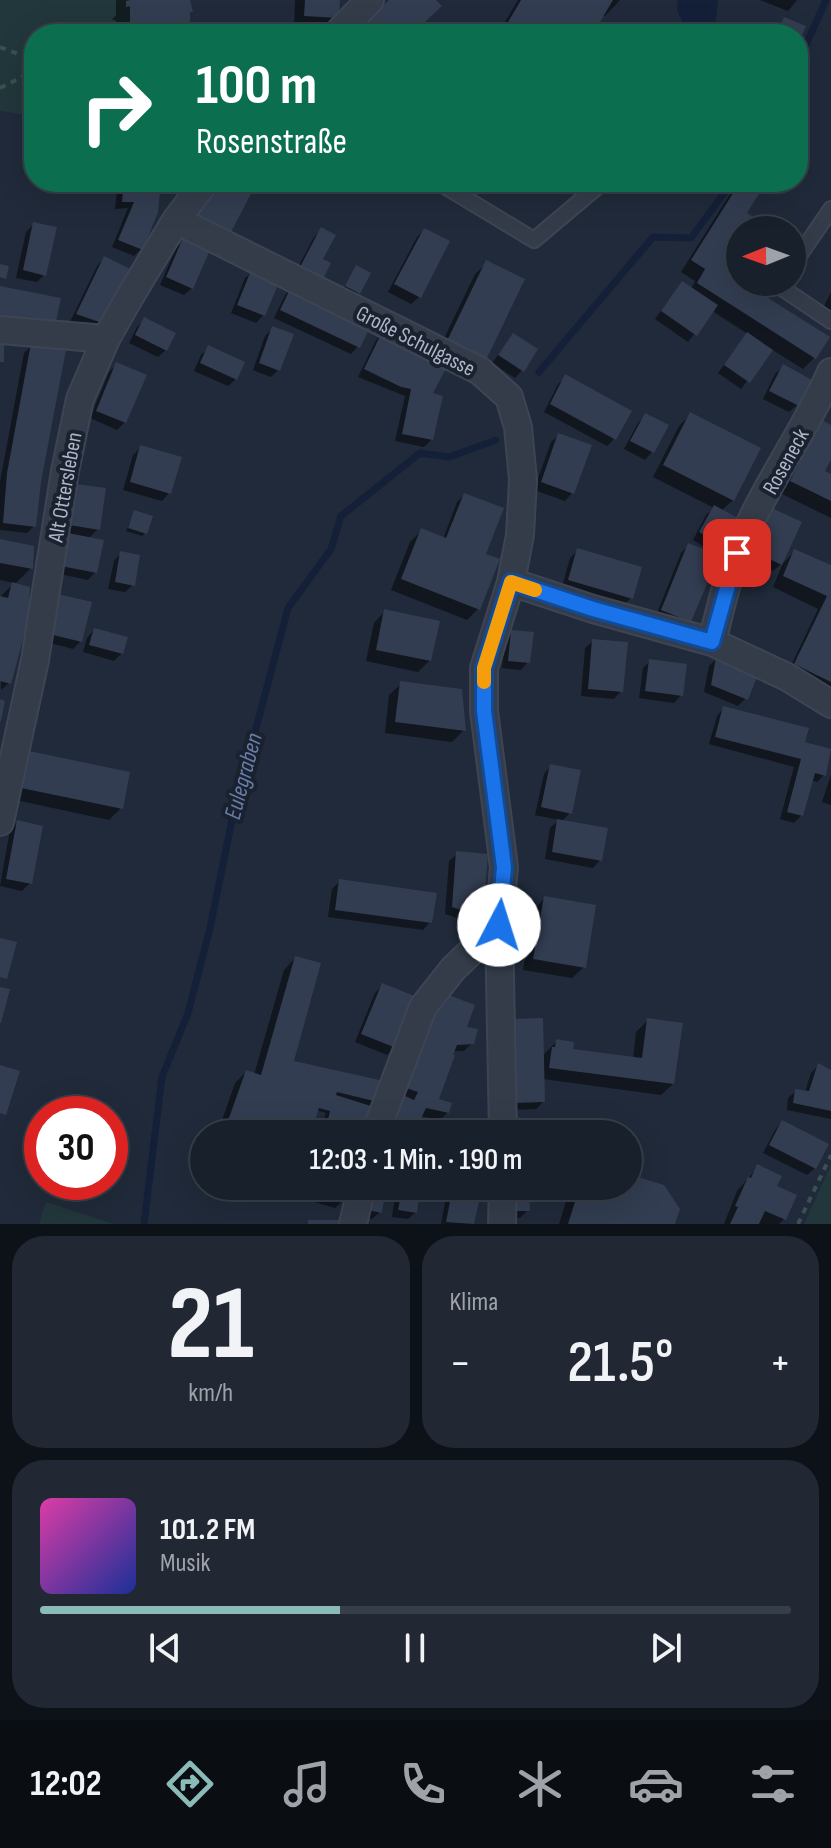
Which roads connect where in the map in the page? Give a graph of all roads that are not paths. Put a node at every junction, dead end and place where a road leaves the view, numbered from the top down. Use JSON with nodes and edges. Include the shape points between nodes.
{"nodes":[{"id":1,"x":370,"y":0,"type":"edge"},
{"id":2,"x":347,"y":24,"type":"edge"},
{"id":3,"x":197,"y":192,"type":"edge"},
{"id":4,"x":455,"y":192,"type":"edge"},
{"id":5,"x":591,"y":192,"type":"edge"},
{"id":6,"x":831,"y":209,"type":"edge"},
{"id":7,"x":176,"y":220,"type":"junction"},
{"id":8,"x":806,"y":246,"type":"edge"},
{"id":9,"x":796,"y":296,"type":"edge"},
{"id":10,"x":831,"y":321,"type":"edge"},
{"id":11,"x":0,"y":330,"type":"edge"},
{"id":12,"x":106,"y":339,"type":"junction"},
{"id":13,"x":831,"y":372,"type":"edge"},
{"id":14,"x":511,"y":582,"type":"junction"},
{"id":15,"x":712,"y":642,"type":"junction"},
{"id":16,"x":831,"y":704,"type":"edge"},
{"id":17,"x":0,"y":822,"type":"edge"},
{"id":18,"x":499,"y":925,"type":"junction"},
{"id":19,"x":380,"y":1120,"type":"edge"},
{"id":20,"x":503,"y":1120,"type":"edge"},
{"id":21,"x":359,"y":1200,"type":"edge"},
{"id":22,"x":503,"y":1200,"type":"edge"},
{"id":23,"x":353,"y":1224,"type":"edge"},
{"id":24,"x":502,"y":1224,"type":"edge"}],
"edges":[{"from":1,"to":2,"type":"street"},
{"from":3,"to":7,"type":"street","name":"Alt Ottersleben"},
{"from":4,"to":5,"type":"lane","via":[[534,240]]},
{"from":6,"to":8,"type":"lane"},
{"from":7,"to":12,"type":"street","name":"Alt Ottersleben"},
{"from":7,"to":14,"type":"street","name":"Große Schulgasse","via":[[480,371],[509,397],[523,480]]},
{"from":9,"to":10,"type":"lane"},
{"from":11,"to":12,"type":"street"},
{"from":12,"to":17,"type":"street","name":"Alt Ottersleben","via":[[80,399],[35,660]]},
{"from":13,"to":15,"type":"street","name":"Roseneck","via":[[745,534]]},
{"from":14,"to":15,"type":"street"},
{"from":14,"to":18,"type":"street","name":"Große Schulgasse","via":[[484,668],[484,711],[504,867]]},
{"from":15,"to":16,"type":"street"},
{"from":18,"to":19,"type":"street","via":[[423,1007]]},
{"from":18,"to":20,"type":"street","name":"Große Schulgasse"},
{"from":21,"to":23,"type":"street"},
{"from":22,"to":24,"type":"street"}]}
